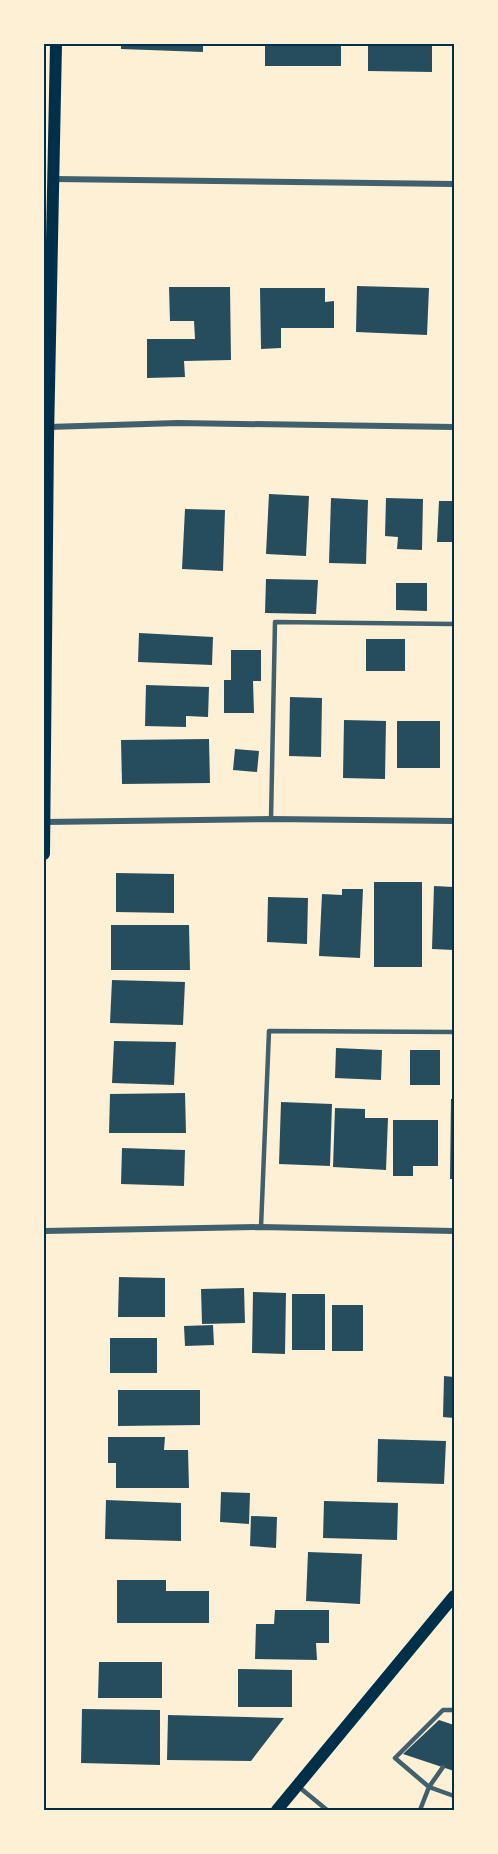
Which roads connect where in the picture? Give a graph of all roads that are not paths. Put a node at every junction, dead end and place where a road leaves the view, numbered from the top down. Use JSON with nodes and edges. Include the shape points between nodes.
{"nodes":[{"id":1,"x":56,"y":44,"type":"edge"},
{"id":2,"x":53,"y":179,"type":"junction"},
{"id":3,"x":454,"y":184,"type":"edge"},
{"id":4,"x":46,"y":405,"type":"edge"},
{"id":5,"x":48,"y":426,"type":"junction"},
{"id":6,"x":454,"y":427,"type":"edge"},
{"id":7,"x":454,"y":624,"type":"edge"},
{"id":8,"x":271,"y":819,"type":"junction"},
{"id":9,"x":454,"y":821,"type":"edge"},
{"id":10,"x":44,"y":822,"type":"edge"},
{"id":11,"x":44,"y":854,"type":"edge"},
{"id":12,"x":454,"y":1032,"type":"edge"},
{"id":13,"x":261,"y":1227,"type":"junction"},
{"id":14,"x":44,"y":1231,"type":"edge"},
{"id":15,"x":454,"y":1231,"type":"edge"},
{"id":16,"x":454,"y":1599,"type":"edge"},
{"id":17,"x":454,"y":1710,"type":"edge"},
{"id":18,"x":443,"y":1767,"type":"dead end"},
{"id":19,"x":298,"y":1786,"type":"junction"},
{"id":20,"x":429,"y":1787,"type":"junction"},
{"id":21,"x":454,"y":1796,"type":"edge"},
{"id":22,"x":277,"y":1810,"type":"edge"},
{"id":23,"x":327,"y":1810,"type":"edge"},
{"id":24,"x":420,"y":1810,"type":"edge"}],
"edges":[{"from":1,"to":2,"type":"main road"},
{"from":2,"to":3,"type":"street"},
{"from":2,"to":4,"type":"main road"},
{"from":4,"to":5,"type":"main road"},
{"from":5,"to":6,"type":"street","via":[[178,423]]},
{"from":5,"to":10,"type":"main road"},
{"from":7,"to":8,"type":"lane","via":[[275,622]]},
{"from":8,"to":9,"type":"street"},
{"from":8,"to":10,"type":"street"},
{"from":10,"to":11,"type":"main road"},
{"from":12,"to":13,"type":"lane","via":[[270,1031]]},
{"from":13,"to":14,"type":"street"},
{"from":13,"to":15,"type":"street"},
{"from":16,"to":19,"type":"main road"},
{"from":17,"to":20,"type":"lane","via":[[443,1710],[395,1758]]},
{"from":18,"to":20,"type":"lane"},
{"from":19,"to":22,"type":"main road"},
{"from":19,"to":23,"type":"lane"},
{"from":20,"to":21,"type":"lane"},
{"from":20,"to":24,"type":"lane"}]}
